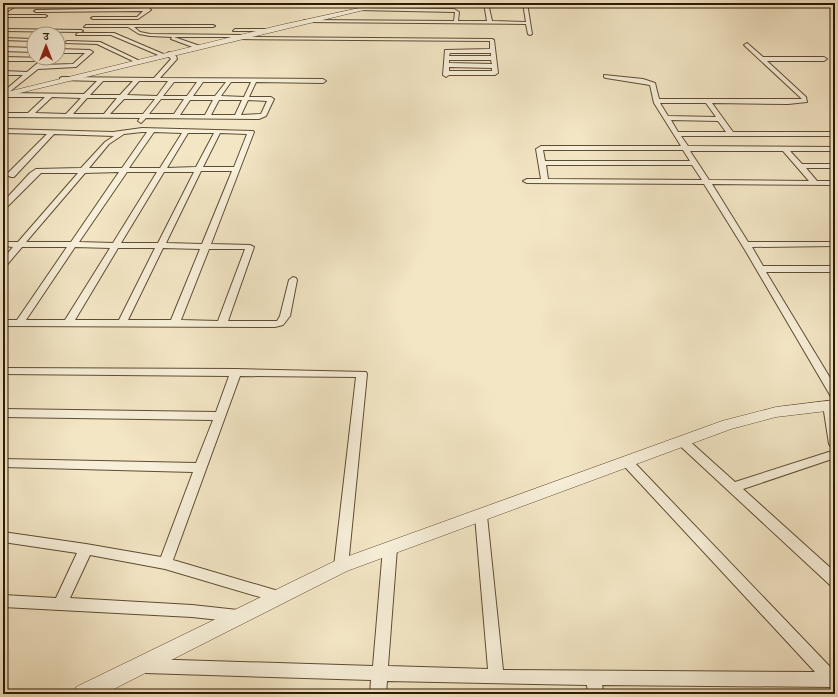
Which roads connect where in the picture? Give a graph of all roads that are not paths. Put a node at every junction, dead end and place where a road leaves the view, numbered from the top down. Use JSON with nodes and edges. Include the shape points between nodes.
{"nodes":[{"id":1,"x":19,"y":3,"type":"edge"},
{"id":2,"x":112,"y":3,"type":"edge"},
{"id":3,"x":390,"y":3,"type":"edge"},
{"id":4,"x":486,"y":3,"type":"edge"},
{"id":5,"x":525,"y":3,"type":"edge"},
{"id":6,"x":66,"y":4,"type":"dead end"},
{"id":7,"x":74,"y":4,"type":"dead end"},
{"id":8,"x":382,"y":4,"type":"edge"},
{"id":9,"x":41,"y":7,"type":"dead end"},
{"id":10,"x":360,"y":9,"type":"junction"},
{"id":11,"x":147,"y":10,"type":"junction"},
{"id":12,"x":433,"y":10,"type":"junction"},
{"id":13,"x":36,"y":11,"type":"junction"},
{"id":14,"x":58,"y":11,"type":"junction"},
{"id":15,"x":102,"y":11,"type":"junction"},
{"id":16,"x":3,"y":15,"type":"edge"},
{"id":17,"x":28,"y":16,"type":"junction"},
{"id":18,"x":50,"y":16,"type":"junction"},
{"id":19,"x":73,"y":16,"type":"dead end"},
{"id":20,"x":88,"y":17,"type":"dead end"},
{"id":21,"x":94,"y":18,"type":"junction"},
{"id":22,"x":305,"y":21,"type":"junction"},
{"id":23,"x":431,"y":23,"type":"junction"},
{"id":24,"x":456,"y":23,"type":"junction"},
{"id":25,"x":490,"y":23,"type":"junction"},
{"id":26,"x":528,"y":23,"type":"junction"},
{"id":27,"x":24,"y":24,"type":"dead end"},
{"id":28,"x":86,"y":26,"type":"junction"},
{"id":29,"x":130,"y":26,"type":"junction"},
{"id":30,"x":161,"y":27,"type":"junction"},
{"id":31,"x":3,"y":30,"type":"edge"},
{"id":32,"x":14,"y":30,"type":"junction"},
{"id":33,"x":269,"y":30,"type":"junction"},
{"id":34,"x":355,"y":30,"type":"junction"},
{"id":35,"x":79,"y":32,"type":"junction"},
{"id":36,"x":530,"y":34,"type":"dead end"},
{"id":37,"x":153,"y":35,"type":"junction"},
{"id":38,"x":165,"y":36,"type":"junction"},
{"id":39,"x":246,"y":36,"type":"junction"},
{"id":40,"x":238,"y":38,"type":"junction"},
{"id":41,"x":3,"y":39,"type":"edge"},
{"id":42,"x":26,"y":40,"type":"edge"},
{"id":43,"x":66,"y":40,"type":"joint"},
{"id":44,"x":747,"y":45,"type":"dead end"},
{"id":45,"x":198,"y":48,"type":"junction"},
{"id":46,"x":3,"y":49,"type":"edge"},
{"id":47,"x":26,"y":50,"type":"edge"},
{"id":48,"x":66,"y":50,"type":"edge"},
{"id":49,"x":493,"y":51,"type":"junction"},
{"id":50,"x":167,"y":55,"type":"junction"},
{"id":51,"x":447,"y":58,"type":"junction"},
{"id":52,"x":494,"y":58,"type":"junction"},
{"id":53,"x":3,"y":59,"type":"edge"},
{"id":54,"x":761,"y":59,"type":"junction"},
{"id":55,"x":824,"y":59,"type":"dead end"},
{"id":56,"x":13,"y":60,"type":"junction"},
{"id":57,"x":26,"y":60,"type":"edge"},
{"id":58,"x":138,"y":62,"type":"junction"},
{"id":59,"x":446,"y":66,"type":"junction"},
{"id":60,"x":495,"y":66,"type":"junction"},
{"id":61,"x":3,"y":67,"type":"edge"},
{"id":62,"x":37,"y":67,"type":"joint"},
{"id":63,"x":3,"y":73,"type":"edge"},
{"id":64,"x":29,"y":74,"type":"junction"},
{"id":65,"x":606,"y":76,"type":"dead end"},
{"id":66,"x":3,"y":79,"type":"edge"},
{"id":67,"x":62,"y":79,"type":"junction"},
{"id":68,"x":22,"y":80,"type":"junction"},
{"id":69,"x":101,"y":80,"type":"junction"},
{"id":70,"x":138,"y":80,"type":"junction"},
{"id":71,"x":155,"y":80,"type":"junction"},
{"id":72,"x":172,"y":80,"type":"junction"},
{"id":73,"x":201,"y":80,"type":"junction"},
{"id":74,"x":229,"y":81,"type":"junction"},
{"id":75,"x":254,"y":81,"type":"junction"},
{"id":76,"x":323,"y":81,"type":"dead end"},
{"id":77,"x":6,"y":90,"type":"edge"},
{"id":78,"x":276,"y":90,"type":"junction"},
{"id":79,"x":3,"y":95,"type":"edge"},
{"id":80,"x":50,"y":96,"type":"junction"},
{"id":81,"x":86,"y":97,"type":"junction"},
{"id":82,"x":122,"y":97,"type":"junction"},
{"id":83,"x":158,"y":98,"type":"junction"},
{"id":84,"x":189,"y":98,"type":"junction"},
{"id":85,"x":217,"y":98,"type":"junction"},
{"id":86,"x":245,"y":98,"type":"junction"},
{"id":87,"x":656,"y":101,"type":"junction"},
{"id":88,"x":707,"y":101,"type":"junction"},
{"id":89,"x":4,"y":115,"type":"edge"},
{"id":90,"x":30,"y":115,"type":"junction"},
{"id":91,"x":67,"y":116,"type":"junction"},
{"id":92,"x":105,"y":116,"type":"junction"},
{"id":93,"x":144,"y":116,"type":"junction"},
{"id":94,"x":175,"y":117,"type":"junction"},
{"id":95,"x":207,"y":117,"type":"junction"},
{"id":96,"x":237,"y":117,"type":"junction"},
{"id":97,"x":667,"y":118,"type":"junction"},
{"id":98,"x":720,"y":119,"type":"junction"},
{"id":99,"x":152,"y":130,"type":"junction"},
{"id":100,"x":3,"y":131,"type":"edge"},
{"id":101,"x":12,"y":131,"type":"junction"},
{"id":102,"x":134,"y":131,"type":"junction"},
{"id":103,"x":186,"y":131,"type":"junction"},
{"id":104,"x":218,"y":131,"type":"junction"},
{"id":105,"x":52,"y":133,"type":"junction"},
{"id":106,"x":122,"y":133,"type":"junction"},
{"id":107,"x":677,"y":134,"type":"junction"},
{"id":108,"x":731,"y":134,"type":"junction"},
{"id":109,"x":814,"y":134,"type":"junction"},
{"id":110,"x":835,"y":134,"type":"edge"},
{"id":111,"x":3,"y":140,"type":"edge"},
{"id":112,"x":686,"y":148,"type":"junction"},
{"id":113,"x":785,"y":149,"type":"junction"},
{"id":114,"x":832,"y":149,"type":"edge"},
{"id":115,"x":542,"y":163,"type":"junction"},
{"id":116,"x":694,"y":163,"type":"junction"},
{"id":117,"x":800,"y":166,"type":"junction"},
{"id":118,"x":835,"y":166,"type":"edge"},
{"id":119,"x":200,"y":169,"type":"junction"},
{"id":120,"x":83,"y":170,"type":"junction"},
{"id":121,"x":123,"y":170,"type":"junction"},
{"id":122,"x":163,"y":170,"type":"junction"},
{"id":123,"x":236,"y":170,"type":"junction"},
{"id":124,"x":3,"y":174,"type":"edge"},
{"id":125,"x":11,"y":175,"type":"junction"},
{"id":126,"x":33,"y":175,"type":"junction"},
{"id":127,"x":527,"y":181,"type":"dead end"},
{"id":128,"x":545,"y":181,"type":"junction"},
{"id":129,"x":705,"y":181,"type":"junction"},
{"id":130,"x":815,"y":183,"type":"junction"},
{"id":131,"x":835,"y":183,"type":"edge"},
{"id":132,"x":3,"y":195,"type":"edge"},
{"id":133,"x":14,"y":195,"type":"junction"},
{"id":134,"x":3,"y":206,"type":"edge"},
{"id":135,"x":3,"y":244,"type":"edge"},
{"id":136,"x":20,"y":244,"type":"junction"},
{"id":137,"x":835,"y":244,"type":"edge"},
{"id":138,"x":72,"y":245,"type":"junction"},
{"id":139,"x":745,"y":245,"type":"junction"},
{"id":140,"x":114,"y":246,"type":"junction"},
{"id":141,"x":162,"y":246,"type":"junction"},
{"id":142,"x":204,"y":246,"type":"junction"},
{"id":143,"x":3,"y":264,"type":"edge"},
{"id":144,"x":760,"y":269,"type":"junction"},
{"id":145,"x":835,"y":269,"type":"edge"},
{"id":146,"x":293,"y":280,"type":"dead end"},
{"id":147,"x":69,"y":321,"type":"junction"},
{"id":148,"x":20,"y":322,"type":"junction"},
{"id":149,"x":3,"y":323,"type":"edge"},
{"id":150,"x":122,"y":323,"type":"junction"},
{"id":151,"x":174,"y":323,"type":"junction"},
{"id":152,"x":222,"y":323,"type":"junction"},
{"id":153,"x":3,"y":371,"type":"edge"},
{"id":154,"x":236,"y":372,"type":"junction"},
{"id":155,"x":833,"y":402,"type":"edge"},
{"id":156,"x":3,"y":413,"type":"edge"},
{"id":157,"x":220,"y":416,"type":"junction"},
{"id":158,"x":682,"y":441,"type":"junction"},
{"id":159,"x":835,"y":444,"type":"edge"},
{"id":160,"x":835,"y":454,"type":"edge"},
{"id":161,"x":3,"y":463,"type":"edge"},
{"id":162,"x":628,"y":463,"type":"junction"},
{"id":163,"x":201,"y":468,"type":"junction"},
{"id":164,"x":732,"y":488,"type":"junction"},
{"id":165,"x":481,"y":516,"type":"junction"},
{"id":166,"x":3,"y":537,"type":"edge"},
{"id":167,"x":86,"y":548,"type":"junction"},
{"id":168,"x":390,"y":548,"type":"junction"},
{"id":169,"x":165,"y":563,"type":"junction"},
{"id":170,"x":341,"y":566,"type":"junction"},
{"id":171,"x":835,"y":581,"type":"edge"},
{"id":172,"x":280,"y":597,"type":"junction"},
{"id":173,"x":3,"y":601,"type":"edge"},
{"id":174,"x":60,"y":604,"type":"junction"},
{"id":175,"x":240,"y":616,"type":"junction"},
{"id":176,"x":138,"y":665,"type":"junction"},
{"id":177,"x":379,"y":674,"type":"junction"},
{"id":178,"x":496,"y":677,"type":"junction"},
{"id":179,"x":593,"y":678,"type":"junction"},
{"id":180,"x":834,"y":680,"type":"edge"},
{"id":181,"x":83,"y":694,"type":"edge"},
{"id":182,"x":378,"y":694,"type":"edge"},
{"id":183,"x":596,"y":694,"type":"edge"}],
"edges":[{"from":1,"to":16,"type":"street"},
{"from":2,"to":7,"type":"street"},
{"from":2,"to":11,"type":"street","via":[[153,4]]},
{"from":2,"to":15,"type":"street"},
{"from":3,"to":8,"type":"street"},
{"from":4,"to":25,"type":"street"},
{"from":5,"to":26,"type":"street"},
{"from":6,"to":14,"type":"street"},
{"from":8,"to":10,"type":"street"},
{"from":9,"to":13,"type":"street"},
{"from":10,"to":12,"type":"street"},
{"from":10,"to":22,"type":"street"},
{"from":11,"to":15,"type":"street"},
{"from":11,"to":21,"type":"street","via":[[138,18]]},
{"from":12,"to":23,"type":"street"},
{"from":12,"to":24,"type":"street","via":[[456,11]]},
{"from":13,"to":14,"type":"street"},
{"from":13,"to":17,"type":"street"},
{"from":14,"to":15,"type":"street"},
{"from":14,"to":18,"type":"street"},
{"from":15,"to":21,"type":"street"},
{"from":16,"to":17,"type":"street"},
{"from":17,"to":18,"type":"street"},
{"from":18,"to":19,"type":"street"},
{"from":20,"to":21,"type":"street"},
{"from":21,"to":28,"type":"street"},
{"from":22,"to":33,"type":"street"},
{"from":22,"to":34,"type":"street"},
{"from":23,"to":24,"type":"street"},
{"from":23,"to":34,"type":"street"},
{"from":24,"to":25,"type":"street"},
{"from":25,"to":26,"type":"street"},
{"from":26,"to":36,"type":"street"},
{"from":27,"to":32,"type":"street"},
{"from":28,"to":29,"type":"street"},
{"from":28,"to":35,"type":"street"},
{"from":29,"to":30,"type":"street"},
{"from":29,"to":37,"type":"street","via":[[139,33]]},
{"from":30,"to":33,"type":"street"},
{"from":30,"to":37,"type":"street"},
{"from":31,"to":32,"type":"street"},
{"from":32,"to":35,"type":"street"},
{"from":33,"to":39,"type":"street"},
{"from":34,"to":40,"type":"street"},
{"from":34,"to":49,"type":"street","via":[[487,39],[492,40]]},
{"from":35,"to":43,"type":"street"},
{"from":35,"to":50,"type":"street","via":[[112,34]]},
{"from":37,"to":38,"type":"street"},
{"from":38,"to":39,"type":"street"},
{"from":38,"to":45,"type":"street"},
{"from":39,"to":40,"type":"street"},
{"from":40,"to":45,"type":"street"},
{"from":41,"to":42,"type":"street"},
{"from":43,"to":58,"type":"street","via":[[98,43]]},
{"from":44,"to":54,"type":"street"},
{"from":45,"to":50,"type":"street"},
{"from":46,"to":47,"type":"street"},
{"from":48,"to":62,"type":"street","via":[[90,52],[74,66]]},
{"from":49,"to":51,"type":"street","via":[[449,51]]},
{"from":49,"to":52,"type":"street"},
{"from":50,"to":58,"type":"street"},
{"from":50,"to":71,"type":"street","via":[[174,56],[174,59]]},
{"from":51,"to":52,"type":"street"},
{"from":51,"to":59,"type":"street"},
{"from":52,"to":60,"type":"street"},
{"from":53,"to":56,"type":"street"},
{"from":54,"to":55,"type":"street"},
{"from":54,"to":88,"type":"street","via":[[805,101]]},
{"from":56,"to":57,"type":"street"},
{"from":56,"to":61,"type":"street"},
{"from":58,"to":67,"type":"street"},
{"from":59,"to":60,"type":"street"},
{"from":59,"to":60,"type":"street","via":[[446,74],[495,73]]},
{"from":62,"to":64,"type":"street"},
{"from":63,"to":64,"type":"street"},
{"from":64,"to":68,"type":"street"},
{"from":65,"to":87,"type":"street","via":[[651,83],[654,86]]},
{"from":66,"to":68,"type":"street"},
{"from":67,"to":69,"type":"street"},
{"from":67,"to":79,"type":"street"},
{"from":68,"to":77,"type":"street"},
{"from":69,"to":70,"type":"street"},
{"from":69,"to":81,"type":"street"},
{"from":70,"to":71,"type":"street"},
{"from":70,"to":82,"type":"street"},
{"from":71,"to":72,"type":"street"},
{"from":72,"to":73,"type":"street"},
{"from":72,"to":83,"type":"street"},
{"from":73,"to":74,"type":"street"},
{"from":73,"to":84,"type":"street"},
{"from":74,"to":75,"type":"street"},
{"from":74,"to":85,"type":"street"},
{"from":75,"to":78,"type":"street"},
{"from":75,"to":86,"type":"street"},
{"from":76,"to":78,"type":"street"},
{"from":77,"to":79,"type":"street"},
{"from":78,"to":86,"type":"street"},
{"from":78,"to":96,"type":"street","via":[[263,116]]},
{"from":79,"to":80,"type":"street"},
{"from":80,"to":81,"type":"street"},
{"from":80,"to":90,"type":"street"},
{"from":81,"to":82,"type":"street"},
{"from":81,"to":91,"type":"street"},
{"from":82,"to":83,"type":"street"},
{"from":82,"to":92,"type":"street"},
{"from":83,"to":84,"type":"street"},
{"from":83,"to":93,"type":"street"},
{"from":84,"to":85,"type":"street"},
{"from":84,"to":94,"type":"street"},
{"from":85,"to":86,"type":"street"},
{"from":85,"to":95,"type":"street"},
{"from":86,"to":96,"type":"street"},
{"from":87,"to":88,"type":"street"},
{"from":87,"to":97,"type":"street"},
{"from":88,"to":98,"type":"street"},
{"from":89,"to":90,"type":"street"},
{"from":90,"to":91,"type":"street"},
{"from":91,"to":92,"type":"street"},
{"from":92,"to":93,"type":"street"},
{"from":93,"to":94,"type":"street"},
{"from":93,"to":102,"type":"street"},
{"from":94,"to":95,"type":"street"},
{"from":95,"to":96,"type":"street"},
{"from":97,"to":98,"type":"street"},
{"from":97,"to":107,"type":"street"},
{"from":98,"to":108,"type":"street"},
{"from":99,"to":102,"type":"street"},
{"from":99,"to":103,"type":"street"},
{"from":99,"to":121,"type":"street"},
{"from":100,"to":101,"type":"street"},
{"from":101,"to":105,"type":"street"},
{"from":101,"to":111,"type":"street"},
{"from":102,"to":106,"type":"street"},
{"from":103,"to":104,"type":"street"},
{"from":103,"to":122,"type":"street"},
{"from":104,"to":119,"type":"street"},
{"from":104,"to":123,"type":"street","via":[[251,132]]},
{"from":105,"to":106,"type":"street"},
{"from":105,"to":125,"type":"street"},
{"from":106,"to":120,"type":"street","via":[[107,143]]},
{"from":107,"to":108,"type":"street"},
{"from":107,"to":112,"type":"street"},
{"from":108,"to":109,"type":"street"},
{"from":109,"to":110,"type":"street"},
{"from":109,"to":114,"type":"street"},
{"from":112,"to":113,"type":"street"},
{"from":112,"to":115,"type":"street","via":[[541,148],[539,149]]},
{"from":112,"to":116,"type":"street"},
{"from":113,"to":114,"type":"street"},
{"from":113,"to":117,"type":"street"},
{"from":115,"to":116,"type":"street"},
{"from":115,"to":128,"type":"street"},
{"from":116,"to":129,"type":"street"},
{"from":117,"to":118,"type":"street"},
{"from":117,"to":130,"type":"street"},
{"from":119,"to":122,"type":"street"},
{"from":119,"to":123,"type":"street"},
{"from":119,"to":141,"type":"street"},
{"from":120,"to":121,"type":"street"},
{"from":120,"to":126,"type":"street","via":[[45,170]]},
{"from":120,"to":136,"type":"street"},
{"from":121,"to":122,"type":"street"},
{"from":121,"to":138,"type":"street"},
{"from":122,"to":140,"type":"street"},
{"from":123,"to":142,"type":"street"},
{"from":124,"to":125,"type":"street"},
{"from":125,"to":126,"type":"street"},
{"from":126,"to":133,"type":"street"},
{"from":127,"to":128,"type":"street"},
{"from":128,"to":129,"type":"street"},
{"from":129,"to":130,"type":"street"},
{"from":129,"to":139,"type":"street"},
{"from":130,"to":131,"type":"street"},
{"from":132,"to":133,"type":"street"},
{"from":133,"to":134,"type":"street"},
{"from":135,"to":136,"type":"street"},
{"from":136,"to":138,"type":"street"},
{"from":136,"to":143,"type":"street"},
{"from":137,"to":139,"type":"street"},
{"from":138,"to":140,"type":"street"},
{"from":138,"to":148,"type":"street"},
{"from":139,"to":144,"type":"street"},
{"from":140,"to":141,"type":"street"},
{"from":140,"to":147,"type":"street"},
{"from":141,"to":142,"type":"street"},
{"from":141,"to":150,"type":"street"},
{"from":142,"to":151,"type":"street"},
{"from":142,"to":152,"type":"street","via":[[250,247]]},
{"from":144,"to":145,"type":"street"},
{"from":144,"to":155,"type":"street"},
{"from":146,"to":152,"type":"street","via":[[285,316],[280,323]]},
{"from":147,"to":148,"type":"street"},
{"from":147,"to":150,"type":"street"},
{"from":148,"to":149,"type":"street"},
{"from":150,"to":151,"type":"street"},
{"from":151,"to":152,"type":"street"},
{"from":153,"to":154,"type":"street"},
{"from":154,"to":157,"type":"street"},
{"from":154,"to":170,"type":"street","via":[[362,374]]},
{"from":155,"to":158,"type":"street","via":[[776,412],[727,425]]},
{"from":155,"to":159,"type":"street"},
{"from":156,"to":157,"type":"street"},
{"from":157,"to":163,"type":"street"},
{"from":158,"to":162,"type":"street"},
{"from":158,"to":164,"type":"street"},
{"from":160,"to":164,"type":"street"},
{"from":161,"to":163,"type":"street"},
{"from":162,"to":165,"type":"street"},
{"from":162,"to":180,"type":"street"},
{"from":163,"to":169,"type":"street"},
{"from":164,"to":171,"type":"street"},
{"from":165,"to":168,"type":"street"},
{"from":165,"to":178,"type":"street"},
{"from":166,"to":167,"type":"street"},
{"from":167,"to":169,"type":"street"},
{"from":167,"to":174,"type":"street"},
{"from":168,"to":170,"type":"street"},
{"from":168,"to":177,"type":"street"},
{"from":169,"to":172,"type":"street"},
{"from":170,"to":172,"type":"street"},
{"from":172,"to":175,"type":"street"},
{"from":173,"to":174,"type":"street"},
{"from":174,"to":175,"type":"street"},
{"from":175,"to":176,"type":"street"},
{"from":176,"to":177,"type":"street"},
{"from":176,"to":181,"type":"street"},
{"from":177,"to":178,"type":"street"},
{"from":177,"to":182,"type":"street"},
{"from":178,"to":179,"type":"street"},
{"from":179,"to":180,"type":"street"},
{"from":179,"to":183,"type":"street"}]}
